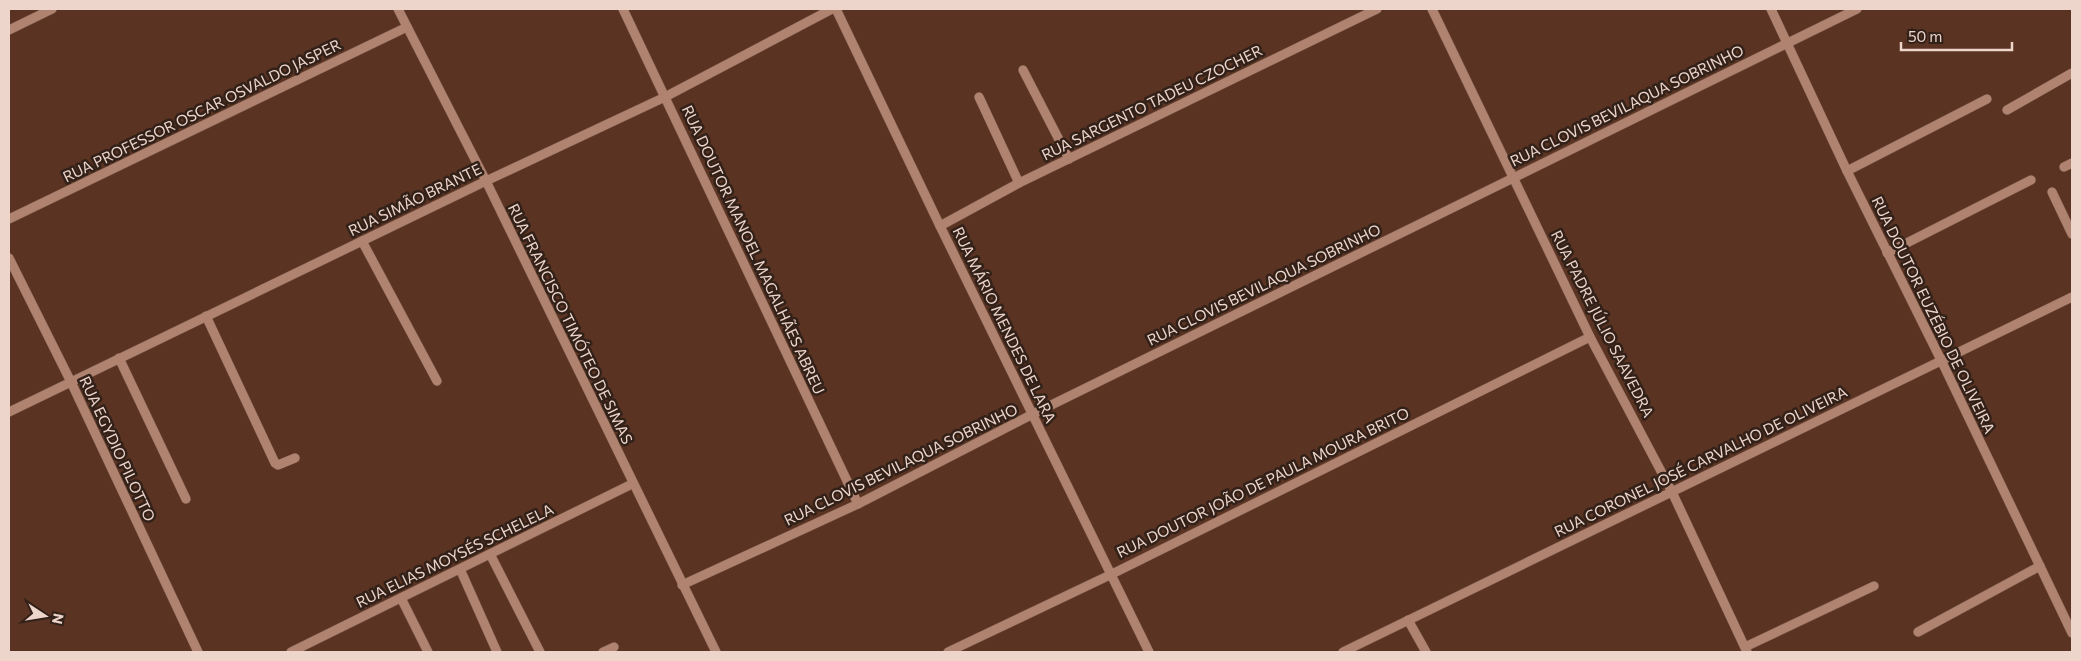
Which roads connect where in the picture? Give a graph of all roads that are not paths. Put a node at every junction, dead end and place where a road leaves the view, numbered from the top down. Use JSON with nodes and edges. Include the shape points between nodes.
{"nodes":[{"id":1,"x":52,"y":9,"type":"edge"},
{"id":2,"x":398,"y":9,"type":"edge"},
{"id":3,"x":623,"y":9,"type":"edge"},
{"id":4,"x":832,"y":9,"type":"edge"},
{"id":5,"x":836,"y":9,"type":"edge"},
{"id":6,"x":1377,"y":9,"type":"edge"},
{"id":7,"x":1432,"y":9,"type":"edge"},
{"id":8,"x":1771,"y":9,"type":"edge"},
{"id":9,"x":1857,"y":9,"type":"edge"},
{"id":10,"x":407,"y":28,"type":"junction"},
{"id":11,"x":9,"y":30,"type":"edge"},
{"id":12,"x":1788,"y":42,"type":"junction"},
{"id":13,"x":1023,"y":70,"type":"dead end"},
{"id":14,"x":2072,"y":73,"type":"edge"},
{"id":15,"x":665,"y":97,"type":"junction"},
{"id":16,"x":979,"y":97,"type":"dead end"},
{"id":17,"x":1987,"y":99,"type":"dead end"},
{"id":18,"x":2006,"y":110,"type":"dead end"},
{"id":19,"x":1069,"y":159,"type":"junction"},
{"id":20,"x":1847,"y":171,"type":"junction"},
{"id":21,"x":1515,"y":178,"type":"junction"},
{"id":22,"x":2031,"y":180,"type":"dead end"},
{"id":23,"x":486,"y":181,"type":"junction"},
{"id":24,"x":1020,"y":183,"type":"junction"},
{"id":25,"x":2052,"y":192,"type":"dead end"},
{"id":26,"x":9,"y":219,"type":"edge"},
{"id":27,"x":940,"y":226,"type":"junction"},
{"id":28,"x":2072,"y":234,"type":"edge"},
{"id":29,"x":362,"y":241,"type":"junction"},
{"id":30,"x":1887,"y":253,"type":"junction"},
{"id":31,"x":9,"y":258,"type":"edge"},
{"id":32,"x":2072,"y":296,"type":"edge"},
{"id":33,"x":206,"y":316,"type":"junction"},
{"id":34,"x":1590,"y":337,"type":"junction"},
{"id":35,"x":120,"y":358,"type":"junction"},
{"id":36,"x":1940,"y":360,"type":"junction"},
{"id":37,"x":437,"y":381,"type":"dead end"},
{"id":38,"x":70,"y":382,"type":"junction"},
{"id":39,"x":9,"y":412,"type":"edge"},
{"id":40,"x":1033,"y":414,"type":"junction"},
{"id":41,"x":295,"y":458,"type":"dead end"},
{"id":42,"x":632,"y":484,"type":"junction"},
{"id":43,"x":1672,"y":492,"type":"junction"},
{"id":44,"x":186,"y":498,"type":"dead end"},
{"id":45,"x":858,"y":504,"type":"junction"},
{"id":46,"x":490,"y":554,"type":"junction"},
{"id":47,"x":2040,"y":566,"type":"junction"},
{"id":48,"x":460,"y":569,"type":"junction"},
{"id":49,"x":1112,"y":574,"type":"junction"},
{"id":50,"x":682,"y":585,"type":"junction"},
{"id":51,"x":1874,"y":586,"type":"dead end"},
{"id":52,"x":401,"y":598,"type":"junction"},
{"id":53,"x":1408,"y":620,"type":"junction"},
{"id":54,"x":1918,"y":632,"type":"dead end"},
{"id":55,"x":2072,"y":633,"type":"edge"},
{"id":56,"x":614,"y":647,"type":"dead end"},
{"id":57,"x":1746,"y":650,"type":"edge"},
{"id":58,"x":198,"y":652,"type":"edge"},
{"id":59,"x":290,"y":652,"type":"edge"},
{"id":60,"x":428,"y":652,"type":"edge"},
{"id":61,"x":497,"y":652,"type":"edge"},
{"id":62,"x":540,"y":652,"type":"edge"},
{"id":63,"x":603,"y":652,"type":"edge"},
{"id":64,"x":716,"y":652,"type":"edge"},
{"id":65,"x":948,"y":652,"type":"edge"},
{"id":66,"x":1149,"y":652,"type":"edge"},
{"id":67,"x":1343,"y":652,"type":"edge"},
{"id":68,"x":1426,"y":652,"type":"edge"}],
"edges":[{"from":1,"to":11,"type":"street"},
{"from":2,"to":10,"type":"street","name":"RUA FRANCISCO TIMÓTEO DE SIMAS"},
{"from":3,"to":15,"type":"street","name":"RUA DOUTOR MANOEL MAGALHÃES ABREU"},
{"from":4,"to":15,"type":"street","name":"RUA SIMÃO BRANTE"},
{"from":5,"to":27,"type":"street","name":"RUA MÁRIO MENDES DE LARA"},
{"from":6,"to":19,"type":"street","name":"RUA SARGENTO TADEU CZOCHER"},
{"from":7,"to":21,"type":"street","name":"RUA PADRE JÚLIO SAAVEDRA"},
{"from":8,"to":12,"type":"street","name":"RUA DOUTOR EUZÉBIO DE OLIVEIRA"},
{"from":9,"to":12,"type":"street","name":"RUA CLOVIS BEVILAQUA SOBRINHO"},
{"from":10,"to":23,"type":"street","name":"RUA FRANCISCO TIMÓTEO DE SIMAS"},
{"from":10,"to":26,"type":"street","name":"RUA PROFESSOR OSCAR OSVALDO JASPER"},
{"from":12,"to":20,"type":"street","name":"RUA DOUTOR EUZÉBIO DE OLIVEIRA"},
{"from":12,"to":21,"type":"street","name":"RUA CLOVIS BEVILAQUA SOBRINHO"},
{"from":13,"to":19,"type":"street"},
{"from":14,"to":18,"type":"street"},
{"from":15,"to":23,"type":"street","name":"RUA SIMÃO BRANTE"},
{"from":15,"to":45,"type":"street","name":"RUA DOUTOR MANOEL MAGALHÃES ABREU"},
{"from":16,"to":24,"type":"street"},
{"from":17,"to":20,"type":"street"},
{"from":19,"to":24,"type":"street","name":"RUA SARGENTO TADEU CZOCHER"},
{"from":20,"to":30,"type":"street","name":"RUA DOUTOR EUZÉBIO DE OLIVEIRA"},
{"from":21,"to":34,"type":"street","name":"RUA PADRE JÚLIO SAAVEDRA"},
{"from":21,"to":40,"type":"street","name":"RUA CLOVIS BEVILAQUA SOBRINHO"},
{"from":22,"to":30,"type":"street"},
{"from":23,"to":29,"type":"street","name":"RUA SIMÃO BRANTE"},
{"from":23,"to":42,"type":"street","name":"RUA FRANCISCO TIMÓTEO DE SIMAS"},
{"from":24,"to":27,"type":"street","name":"RUA SARGENTO TADEU CZOCHER"},
{"from":25,"to":28,"type":"street"},
{"from":27,"to":40,"type":"street","name":"RUA MÁRIO MENDES DE LARA"},
{"from":29,"to":33,"type":"street","name":"RUA SIMÃO BRANTE"},
{"from":29,"to":37,"type":"street"},
{"from":30,"to":36,"type":"street","name":"RUA DOUTOR EUZÉBIO DE OLIVEIRA"},
{"from":31,"to":38,"type":"street","name":"RUA EGYDIO PILOTTO"},
{"from":32,"to":36,"type":"street","name":"RUA CORONEL JOSÉ CARVALHO DE OLIVEIRA"},
{"from":33,"to":35,"type":"street","name":"RUA SIMÃO BRANTE"},
{"from":33,"to":41,"type":"street","via":[[275,464]]},
{"from":34,"to":43,"type":"street","name":"RUA PADRE JÚLIO SAAVEDRA"},
{"from":34,"to":49,"type":"street","name":"RUA DOUTOR JOÃO DE PAULA MOURA BRITO"},
{"from":35,"to":38,"type":"street","name":"RUA SIMÃO BRANTE"},
{"from":35,"to":44,"type":"street"},
{"from":36,"to":43,"type":"street","name":"RUA CORONEL JOSÉ CARVALHO DE OLIVEIRA"},
{"from":36,"to":47,"type":"street","name":"RUA DOUTOR EUZÉBIO DE OLIVEIRA"},
{"from":38,"to":39,"type":"street","name":"RUA SIMÃO BRANTE"},
{"from":38,"to":58,"type":"street","name":"RUA EGYDIO PILOTTO"},
{"from":40,"to":45,"type":"street","name":"RUA CLOVIS BEVILAQUA SOBRINHO"},
{"from":40,"to":49,"type":"street","name":"RUA MÁRIO MENDES DE LARA"},
{"from":42,"to":46,"type":"street","name":"RUA ELIAS MOYSÉS SCHELELA"},
{"from":42,"to":50,"type":"street","name":"RUA FRANCISCO TIMÓTEO DE SIMAS"},
{"from":43,"to":53,"type":"street","name":"RUA CORONEL JOSÉ CARVALHO DE OLIVEIRA"},
{"from":43,"to":57,"type":"street","name":"RUA PADRE JÚLIO SAAVEDRA"},
{"from":45,"to":50,"type":"street","name":"RUA CLOVIS BEVILAQUA SOBRINHO"},
{"from":46,"to":48,"type":"street","name":"RUA ELIAS MOYSÉS SCHELELA"},
{"from":46,"to":62,"type":"street"},
{"from":47,"to":54,"type":"street"},
{"from":47,"to":55,"type":"street","name":"RUA DOUTOR EUZÉBIO DE OLIVEIRA"},
{"from":48,"to":52,"type":"street","name":"RUA ELIAS MOYSÉS SCHELELA"},
{"from":48,"to":61,"type":"street"},
{"from":49,"to":65,"type":"street","name":"RUA DOUTOR JOÃO DE PAULA MOURA BRITO"},
{"from":49,"to":66,"type":"street","name":"RUA MÁRIO MENDES DE LARA"},
{"from":50,"to":64,"type":"street","name":"RUA FRANCISCO TIMÓTEO DE SIMAS"},
{"from":51,"to":57,"type":"street"},
{"from":52,"to":59,"type":"street","name":"RUA ELIAS MOYSÉS SCHELELA"},
{"from":52,"to":60,"type":"street"},
{"from":53,"to":67,"type":"street","name":"RUA CORONEL JOSÉ CARVALHO DE OLIVEIRA"},
{"from":53,"to":68,"type":"street"},
{"from":56,"to":63,"type":"street"}]}
